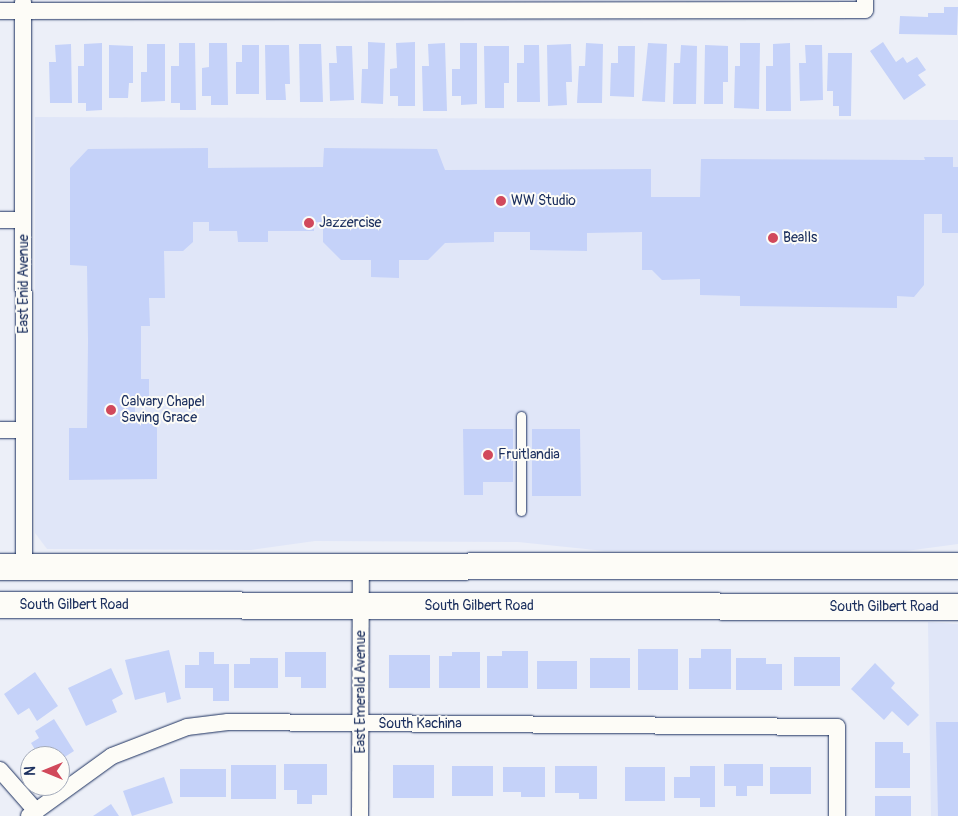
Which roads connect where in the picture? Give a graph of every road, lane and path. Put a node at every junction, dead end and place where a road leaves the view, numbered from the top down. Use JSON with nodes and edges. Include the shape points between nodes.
{"nodes":[{"id":1,"x":23,"y":5,"type":"edge"},
{"id":2,"x":450,"y":5,"type":"edge"},
{"id":3,"x":660,"y":5,"type":"edge"},
{"id":4,"x":865,"y":5,"type":"edge"},
{"id":5,"x":0,"y":11,"type":"edge"},
{"id":6,"x":0,"y":220,"type":"edge"},
{"id":7,"x":24,"y":220,"type":"junction"},
{"id":8,"x":521,"y":416,"type":"dead end"},
{"id":9,"x":0,"y":430,"type":"edge"},
{"id":10,"x":24,"y":430,"type":"junction"},
{"id":11,"x":521,"y":511,"type":"dead end"},
{"id":12,"x":949,"y":566,"type":"edge"},
{"id":13,"x":12,"y":567,"type":"edge"},
{"id":14,"x":361,"y":568,"type":"junction"},
{"id":15,"x":0,"y":587,"type":"edge"},
{"id":16,"x":0,"y":605,"type":"edge"},
{"id":17,"x":361,"y":605,"type":"junction"},
{"id":18,"x":954,"y":607,"type":"edge"},
{"id":19,"x":362,"y":723,"type":"junction"},
{"id":20,"x":0,"y":770,"type":"edge"},
{"id":21,"x":32,"y":814,"type":"edge"},
{"id":22,"x":360,"y":816,"type":"edge"},
{"id":23,"x":838,"y":816,"type":"edge"}],
"edges":[{"from":1,"to":2,"type":"street"},
{"from":1,"to":5,"type":"street"},
{"from":1,"to":7,"type":"street","name":"East Enid Avenue"},
{"from":2,"to":3,"type":"street"},
{"from":3,"to":4,"type":"street"},
{"from":6,"to":7,"type":"street"},
{"from":7,"to":10,"type":"street","name":"East Enid Avenue"},
{"from":8,"to":11,"type":"lane"},
{"from":9,"to":10,"type":"street"},
{"from":10,"to":13,"type":"street","name":"East Enid Avenue"},
{"from":12,"to":14,"type":"main road"},
{"from":12,"to":18,"type":"main road"},
{"from":13,"to":14,"type":"main road"},
{"from":13,"to":15,"type":"main road","via":[[22,580],[12,586]]},
{"from":14,"to":17,"type":"street","name":"East Emerald Avenue"},
{"from":16,"to":17,"type":"main road","name":"South Gilbert Road"},
{"from":17,"to":18,"type":"main road","name":"South Gilbert Road"},
{"from":17,"to":19,"type":"street","name":"East Emerald Avenue"},
{"from":19,"to":21,"type":"street","name":"South Kachina","via":[[228,722],[187,727],[112,756]]},
{"from":19,"to":22,"type":"street","name":"East Emerald Avenue"},
{"from":19,"to":23,"type":"street","name":"South Kachina","via":[[837,727]]},
{"from":20,"to":21,"type":"street"}]}
